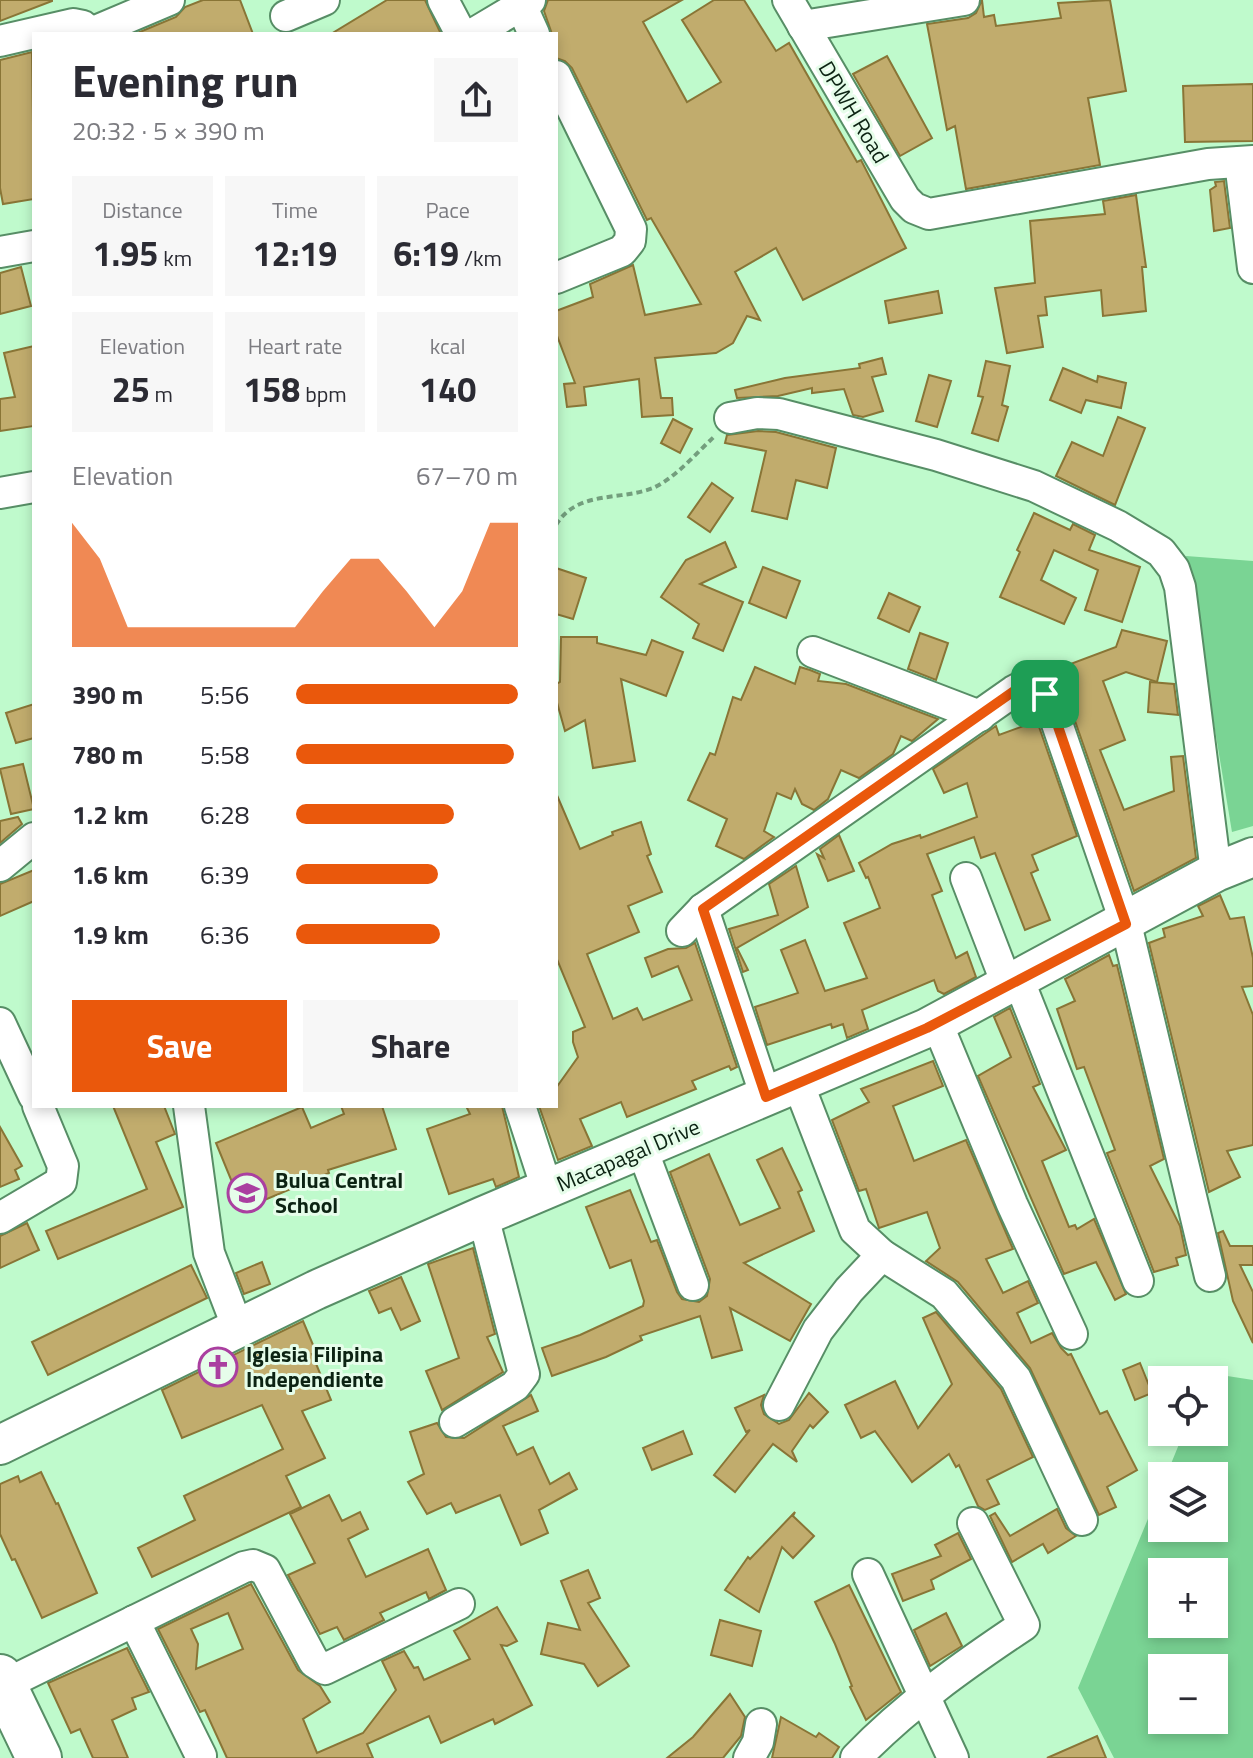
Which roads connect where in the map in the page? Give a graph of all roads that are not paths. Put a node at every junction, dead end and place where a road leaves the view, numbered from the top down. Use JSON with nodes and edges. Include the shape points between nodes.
{"nodes":[{"id":1,"x":169,"y":0,"type":"edge"},
{"id":2,"x":324,"y":0,"type":"edge"},
{"id":3,"x":443,"y":0,"type":"edge"},
{"id":4,"x":788,"y":0,"type":"edge"},
{"id":5,"x":964,"y":0,"type":"edge"},
{"id":6,"x":526,"y":3,"type":"edge"},
{"id":7,"x":286,"y":16,"type":"dead end"},
{"id":8,"x":803,"y":26,"type":"junction"},
{"id":9,"x":39,"y":32,"type":"edge"},
{"id":10,"x":89,"y":32,"type":"edge"},
{"id":11,"x":93,"y":32,"type":"edge"},
{"id":12,"x":460,"y":32,"type":"edge"},
{"id":13,"x":476,"y":32,"type":"edge"},
{"id":14,"x":533,"y":32,"type":"edge"},
{"id":15,"x":32,"y":34,"type":"edge"},
{"id":16,"x":0,"y":41,"type":"edge"},
{"id":17,"x":558,"y":80,"type":"edge"},
{"id":18,"x":1247,"y":162,"type":"edge"},
{"id":19,"x":1253,"y":268,"type":"edge"},
{"id":20,"x":558,"y":277,"type":"edge"},
{"id":21,"x":730,"y":418,"type":"road end"},
{"id":22,"x":32,"y":487,"type":"edge"},
{"id":23,"x":0,"y":493,"type":"edge"},
{"id":24,"x":813,"y":652,"type":"dead end"},
{"id":25,"x":980,"y":716,"type":"junction"},
{"id":26,"x":32,"y":840,"type":"edge"},
{"id":27,"x":1253,"y":857,"type":"edge"},
{"id":28,"x":0,"y":866,"type":"edge"},
{"id":29,"x":1216,"y":872,"type":"junction"},
{"id":30,"x":966,"y":878,"type":"dead end"},
{"id":31,"x":703,"y":909,"type":"junction"},
{"id":32,"x":1126,"y":924,"type":"junction"},
{"id":33,"x":682,"y":931,"type":"dead end"},
{"id":34,"x":1013,"y":984,"type":"junction"},
{"id":35,"x":0,"y":1023,"type":"edge"},
{"id":36,"x":937,"y":1023,"type":"junction"},
{"id":37,"x":30,"y":1077,"type":"edge"},
{"id":38,"x":782,"y":1090,"type":"junction"},
{"id":39,"x":39,"y":1108,"type":"edge"},
{"id":40,"x":189,"y":1108,"type":"edge"},
{"id":41,"x":521,"y":1108,"type":"edge"},
{"id":42,"x":642,"y":1149,"type":"junction"},
{"id":43,"x":547,"y":1189,"type":"junction"},
{"id":44,"x":483,"y":1216,"type":"junction"},
{"id":45,"x":0,"y":1218,"type":"edge"},
{"id":46,"x":882,"y":1255,"type":"junction"},
{"id":47,"x":1210,"y":1276,"type":"dead end"},
{"id":48,"x":1138,"y":1281,"type":"dead end"},
{"id":49,"x":693,"y":1285,"type":"dead end"},
{"id":50,"x":237,"y":1326,"type":"junction"},
{"id":51,"x":1072,"y":1334,"type":"dead end"},
{"id":52,"x":779,"y":1405,"type":"dead end"},
{"id":53,"x":455,"y":1422,"type":"dead end"},
{"id":54,"x":0,"y":1445,"type":"edge"},
{"id":55,"x":1082,"y":1520,"type":"dead end"},
{"id":56,"x":973,"y":1523,"type":"dead end"},
{"id":57,"x":868,"y":1574,"type":"dead end"},
{"id":58,"x":459,"y":1604,"type":"dead end"},
{"id":59,"x":134,"y":1621,"type":"junction"},
{"id":60,"x":2,"y":1681,"type":"edge"},
{"id":61,"x":924,"y":1696,"type":"junction"},
{"id":62,"x":761,"y":1724,"type":"dead end"},
{"id":63,"x":201,"y":1756,"type":"dead end"},
{"id":64,"x":39,"y":1758,"type":"edge"},
{"id":65,"x":749,"y":1758,"type":"edge"},
{"id":66,"x":856,"y":1758,"type":"edge"},
{"id":67,"x":953,"y":1758,"type":"edge"}],
"edges":[{"from":1,"to":11,"type":"street"},
{"from":2,"to":7,"type":"street"},
{"from":3,"to":12,"type":"street"},
{"from":4,"to":8,"type":"street","name":"DPWH Road"},
{"from":5,"to":8,"type":"street"},
{"from":6,"to":13,"type":"street"},
{"from":6,"to":14,"type":"street"},
{"from":8,"to":18,"type":"street","name":"DPWH Road","via":[[905,199],[929,214],[1203,165]]},
{"from":9,"to":10,"type":"street","via":[[73,24]]},
{"from":15,"to":16,"type":"street"},
{"from":17,"to":20,"type":"street","via":[[631,229],[622,251]]},
{"from":18,"to":19,"type":"street"},
{"from":21,"to":29,"type":"street","via":[[779,414],[936,455],[1034,486],[1161,552],[1180,587]]},
{"from":22,"to":23,"type":"street"},
{"from":24,"to":25,"type":"street"},
{"from":25,"to":31,"type":"street"},
{"from":25,"to":32,"type":"street","via":[[1025,685],[1040,687]]},
{"from":26,"to":28,"type":"street"},
{"from":27,"to":29,"type":"main road","name":"Macapagal Drive"},
{"from":29,"to":32,"type":"main road","name":"Macapagal Drive"},
{"from":30,"to":34,"type":"street"},
{"from":31,"to":33,"type":"street"},
{"from":31,"to":38,"type":"street"},
{"from":32,"to":34,"type":"main road","name":"Macapagal Drive"},
{"from":32,"to":47,"type":"street"},
{"from":34,"to":36,"type":"main road","name":"Macapagal Drive"},
{"from":34,"to":48,"type":"street"},
{"from":35,"to":37,"type":"street"},
{"from":36,"to":38,"type":"main road","name":"Macapagal Drive"},
{"from":36,"to":51,"type":"street"},
{"from":38,"to":42,"type":"main road","name":"Macapagal Drive"},
{"from":38,"to":46,"type":"street","via":[[855,1230]]},
{"from":39,"to":45,"type":"street","via":[[63,1166],[61,1182]]},
{"from":40,"to":50,"type":"street","via":[[209,1253]]},
{"from":41,"to":43,"type":"street"},
{"from":42,"to":43,"type":"main road","name":"Macapagal Drive"},
{"from":42,"to":49,"type":"street"},
{"from":43,"to":44,"type":"main road","name":"Macapagal Drive"},
{"from":44,"to":50,"type":"main road","name":"Macapagal Drive"},
{"from":44,"to":53,"type":"street","via":[[524,1374],[515,1386]]},
{"from":46,"to":52,"type":"street","via":[[818,1330]]},
{"from":46,"to":55,"type":"street","via":[[944,1294],[1010,1371]]},
{"from":50,"to":54,"type":"main road","name":"Macapagal Drive"},
{"from":56,"to":61,"type":"street","via":[[1024,1625]]},
{"from":57,"to":61,"type":"street"},
{"from":58,"to":59,"type":"street","via":[[325,1669],[314,1662],[271,1578],[253,1565]]},
{"from":59,"to":60,"type":"street"},
{"from":59,"to":63,"type":"street"},
{"from":60,"to":64,"type":"highway"},
{"from":61,"to":66,"type":"street"},
{"from":61,"to":67,"type":"street"},
{"from":62,"to":65,"type":"street"}]}
